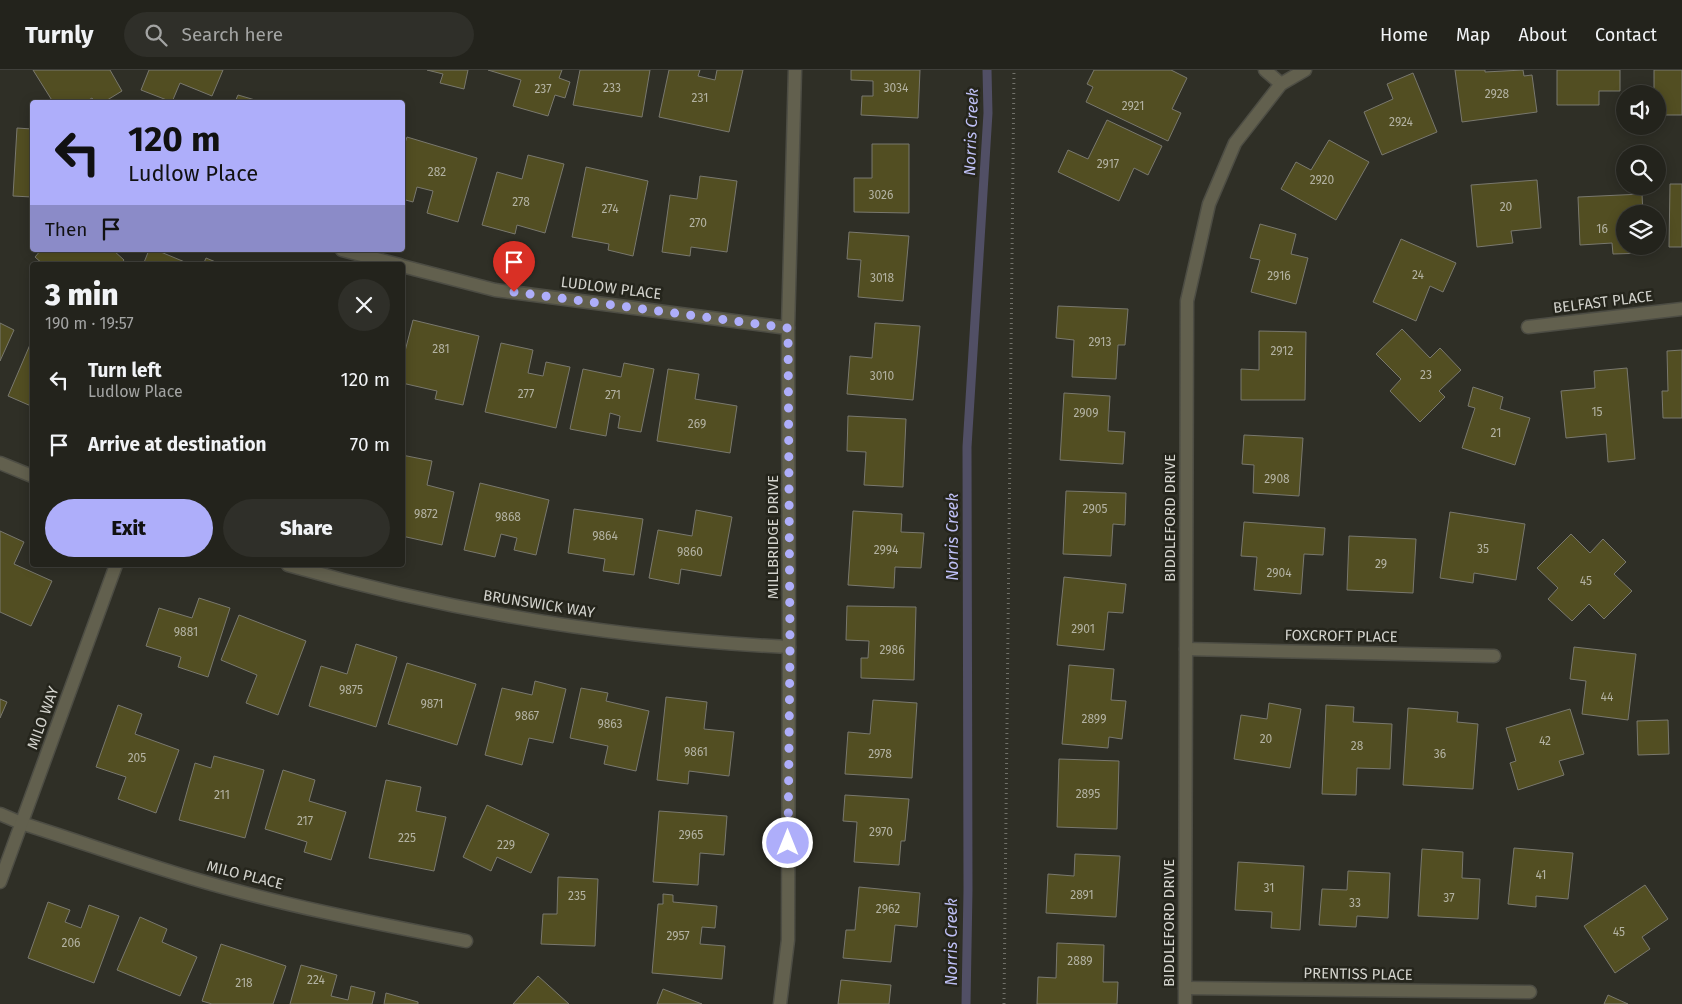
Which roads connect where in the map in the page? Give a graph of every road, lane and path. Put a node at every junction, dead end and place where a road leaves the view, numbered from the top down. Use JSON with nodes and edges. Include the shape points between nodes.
{"nodes":[{"id":1,"x":795,"y":70,"type":"edge"},
{"id":2,"x":1014,"y":70,"type":"edge"},
{"id":3,"x":1265,"y":70,"type":"edge"},
{"id":4,"x":1305,"y":70,"type":"edge"},
{"id":5,"x":1281,"y":84,"type":"junction"},
{"id":6,"x":350,"y":252,"type":"edge"},
{"id":7,"x":389,"y":262,"type":"edge"},
{"id":8,"x":405,"y":266,"type":"edge"},
{"id":9,"x":1682,"y":309,"type":"edge"},
{"id":10,"x":1528,"y":327,"type":"dead end"},
{"id":11,"x":788,"y":328,"type":"junction"},
{"id":12,"x":0,"y":463,"type":"edge"},
{"id":13,"x":30,"y":475,"type":"edge"},
{"id":14,"x":115,"y":567,"type":"edge"},
{"id":15,"x":295,"y":567,"type":"edge"},
{"id":16,"x":790,"y":647,"type":"junction"},
{"id":17,"x":1186,"y":649,"type":"junction"},
{"id":18,"x":1494,"y":656,"type":"dead end"},
{"id":19,"x":0,"y":814,"type":"edge"},
{"id":20,"x":21,"y":823,"type":"junction"},
{"id":21,"x":0,"y":882,"type":"edge"},
{"id":22,"x":466,"y":940,"type":"dead end"},
{"id":23,"x":1185,"y":988,"type":"junction"},
{"id":24,"x":1530,"y":992,"type":"dead end"},
{"id":25,"x":780,"y":1004,"type":"edge"},
{"id":26,"x":1004,"y":1004,"type":"edge"},
{"id":27,"x":1185,"y":1004,"type":"edge"}],
"edges":[{"from":1,"to":11,"type":"street","name":"MILLBRIDGE DRIVE"},
{"from":2,"to":26,"type":"path"},
{"from":3,"to":5,"type":"street"},
{"from":4,"to":5,"type":"street","name":"BIDDLEFORD DRIVE"},
{"from":5,"to":17,"type":"street","name":"BIDDLEFORD DRIVE","via":[[1235,143],[1210,204],[1187,301]]},
{"from":6,"to":7,"type":"street","name":"LUDLOW PLACE"},
{"from":8,"to":11,"type":"street","name":"LUDLOW PLACE","via":[[495,290]]},
{"from":9,"to":10,"type":"street","name":"BELFAST PLACE"},
{"from":11,"to":16,"type":"street","name":"MILLBRIDGE DRIVE"},
{"from":12,"to":13,"type":"street"},
{"from":14,"to":20,"type":"street","name":"MILO WAY"},
{"from":15,"to":16,"type":"street","name":"BRUNSWICK WAY","via":[[439,604],[525,620],[665,638]]},
{"from":16,"to":25,"type":"street","name":"MILLBRIDGE DRIVE","via":[[788,940]]},
{"from":17,"to":18,"type":"street","name":"FOXCROFT PLACE"},
{"from":17,"to":23,"type":"street","name":"BIDDLEFORD DRIVE"},
{"from":19,"to":20,"type":"street","name":"MILO PLACE"},
{"from":20,"to":21,"type":"street","name":"MILO WAY"},
{"from":20,"to":22,"type":"street","name":"MILO PLACE","via":[[251,894]]},
{"from":23,"to":24,"type":"street","name":"PRENTISS PLACE"},
{"from":23,"to":27,"type":"street","name":"BIDDLEFORD DRIVE"}]}
